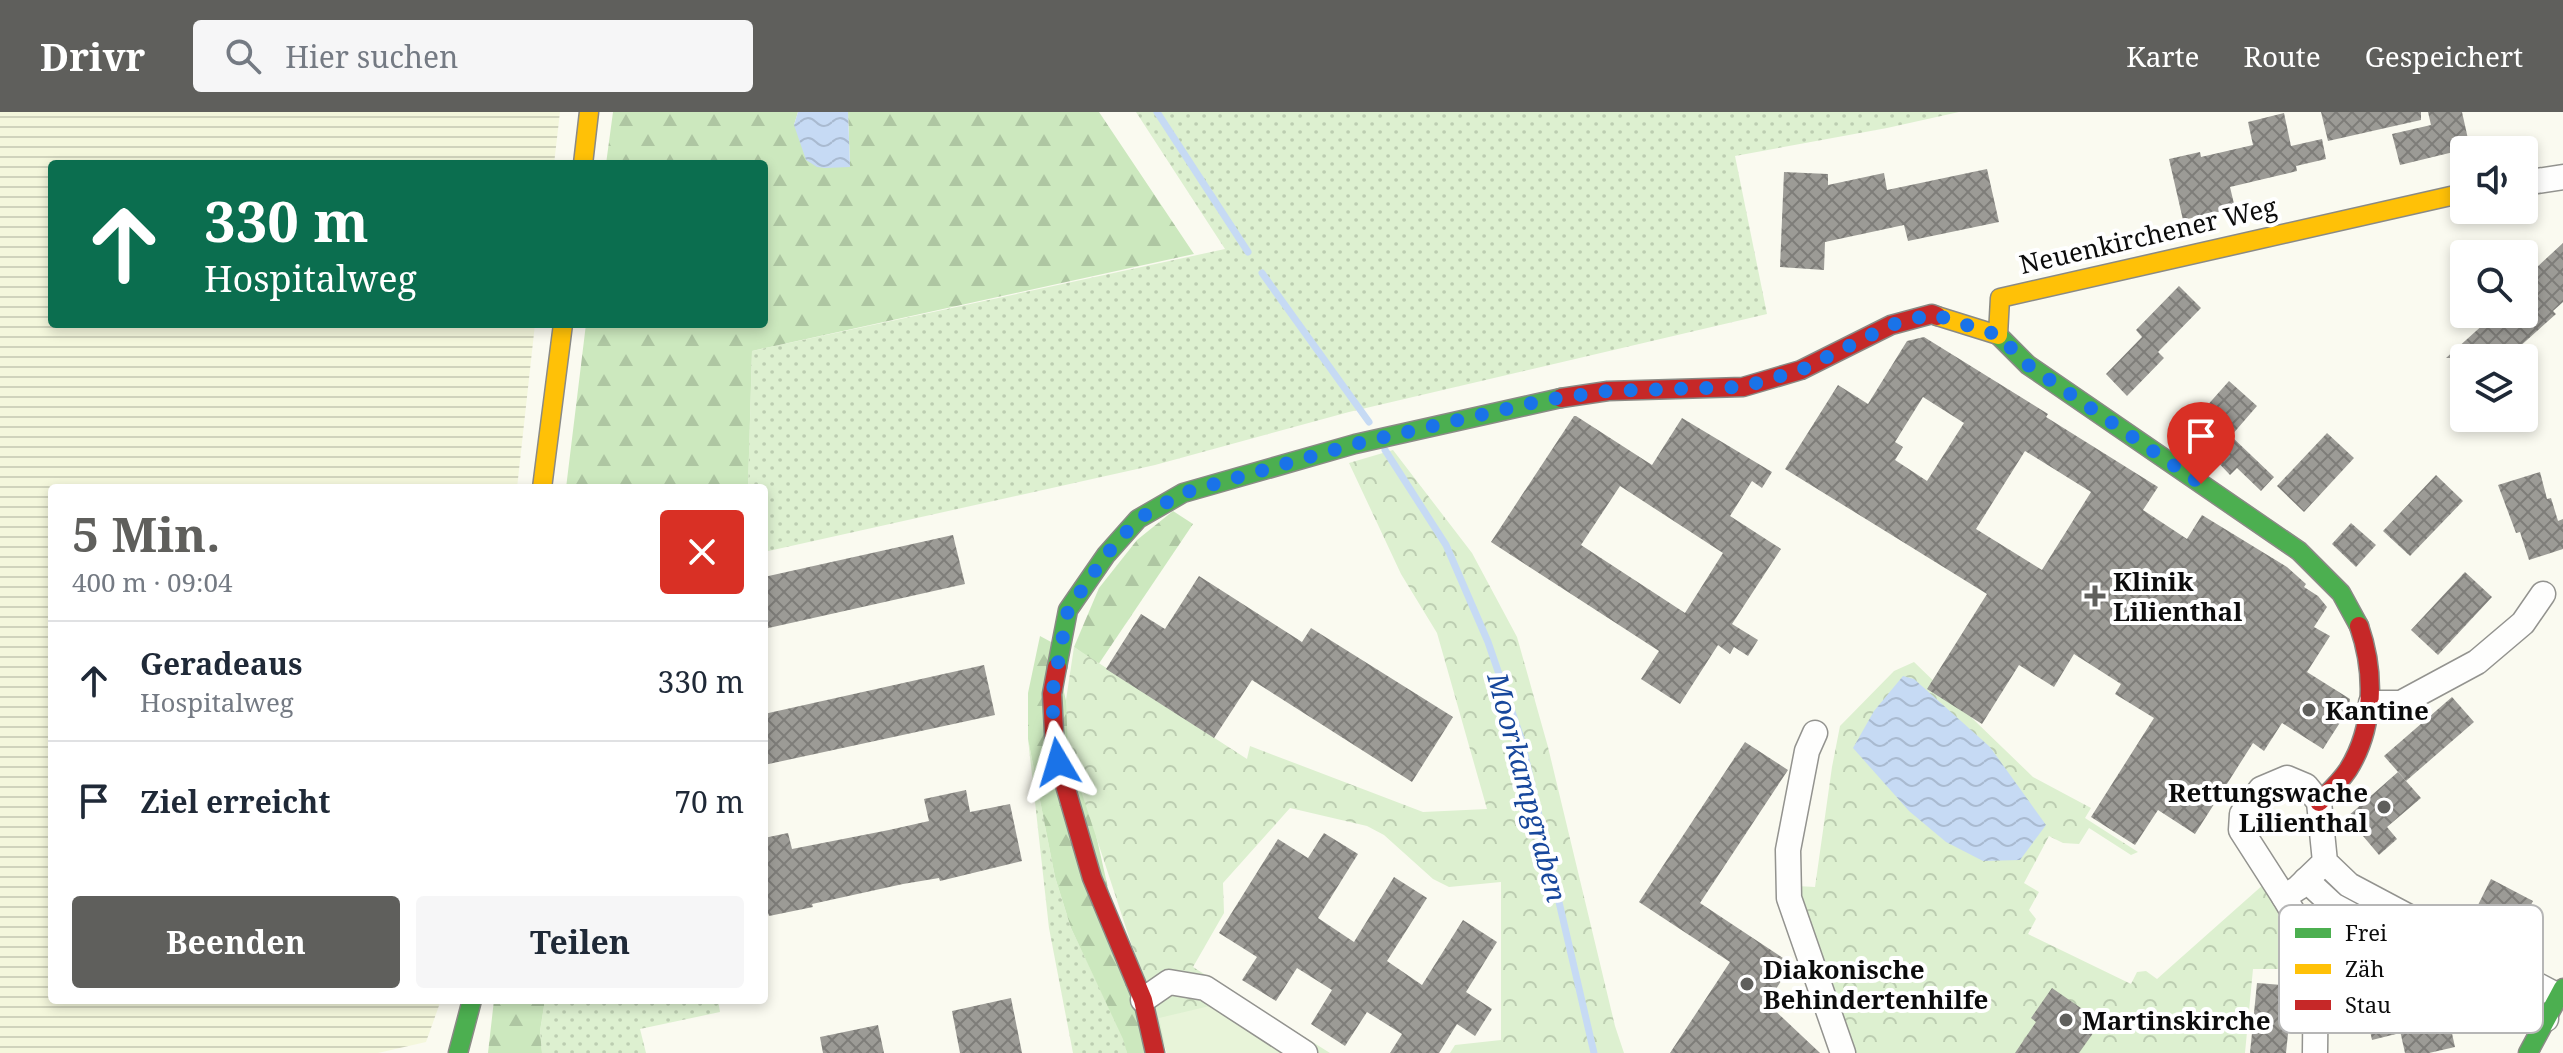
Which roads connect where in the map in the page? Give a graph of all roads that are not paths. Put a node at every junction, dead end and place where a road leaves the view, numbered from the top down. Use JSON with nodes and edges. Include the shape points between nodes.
{"nodes":[{"id":1,"x":589,"y":112,"type":"edge"},
{"id":2,"x":583,"y":160,"type":"edge"},
{"id":3,"x":2563,"y":177,"type":"edge"},
{"id":4,"x":2538,"y":181,"type":"edge"},
{"id":5,"x":2450,"y":196,"type":"edge"},
{"id":6,"x":562,"y":328,"type":"edge"},
{"id":7,"x":1998,"y":335,"type":"junction"},
{"id":8,"x":543,"y":484,"type":"edge"},
{"id":9,"x":2543,"y":594,"type":"dead end"},
{"id":10,"x":2371,"y":703,"type":"junction"},
{"id":11,"x":1815,"y":733,"type":"dead end"},
{"id":12,"x":2319,"y":802,"type":"junction"},
{"id":13,"x":2325,"y":862,"type":"junction"},
{"id":14,"x":2306,"y":880,"type":"junction"},
{"id":15,"x":2284,"y":897,"type":"junction"},
{"id":16,"x":2289,"y":905,"type":"edge"},
{"id":17,"x":2333,"y":905,"type":"edge"},
{"id":18,"x":2389,"y":905,"type":"edge"},
{"id":19,"x":2543,"y":983,"type":"edge"},
{"id":20,"x":2561,"y":992,"type":"edge"},
{"id":21,"x":1143,"y":1000,"type":"junction"},
{"id":22,"x":471,"y":1004,"type":"edge"},
{"id":23,"x":2543,"y":1017,"type":"edge"},
{"id":24,"x":2546,"y":1019,"type":"junction"},
{"id":25,"x":2543,"y":1025,"type":"edge"},
{"id":26,"x":2315,"y":1033,"type":"edge"},
{"id":27,"x":2539,"y":1033,"type":"edge"},
{"id":28,"x":458,"y":1053,"type":"edge"},
{"id":29,"x":1155,"y":1053,"type":"edge"},
{"id":30,"x":1305,"y":1053,"type":"edge"},
{"id":31,"x":1843,"y":1053,"type":"edge"},
{"id":32,"x":2315,"y":1053,"type":"edge"},
{"id":33,"x":2528,"y":1053,"type":"edge"}],
"edges":[{"from":1,"to":2,"type":"street"},
{"from":3,"to":4,"type":"street"},
{"from":5,"to":7,"type":"street","name":"Neuenkirchener Weg","via":[[2000,298]]},
{"from":6,"to":8,"type":"street"},
{"from":7,"to":10,"type":"street","via":[[2028,365],[2299,551],[2326,575],[2352,609],[2367,649]]},
{"from":7,"to":21,"type":"street","via":[[1932,314],[1891,325],[1801,370],[1743,387],[1608,391],[1545,400],[1355,444],[1183,493],[1138,519],[1068,610],[1052,694],[1055,751],[1092,878]]},
{"from":9,"to":10,"type":"street","via":[[2523,623],[2477,662],[2401,703]]},
{"from":10,"to":12,"type":"street","via":[[2365,737],[2350,767]]},
{"from":11,"to":31,"type":"street","via":[[1788,850],[1789,898]]},
{"from":12,"to":13,"type":"street"},
{"from":12,"to":15,"type":"street","via":[[2306,786],[2287,778],[2261,789],[2242,814],[2241,830]]},
{"from":13,"to":14,"type":"street"},
{"from":13,"to":18,"type":"street","via":[[2349,885]]},
{"from":14,"to":15,"type":"street"},
{"from":14,"to":17,"type":"street"},
{"from":15,"to":16,"type":"street"},
{"from":19,"to":20,"type":"street"},
{"from":20,"to":24,"type":"street"},
{"from":21,"to":29,"type":"street"},
{"from":21,"to":30,"type":"street","via":[[1169,982],[1205,988]]},
{"from":22,"to":28,"type":"street"},
{"from":23,"to":24,"type":"street"},
{"from":24,"to":25,"type":"street"},
{"from":26,"to":32,"type":"street"},
{"from":27,"to":33,"type":"street"}]}
